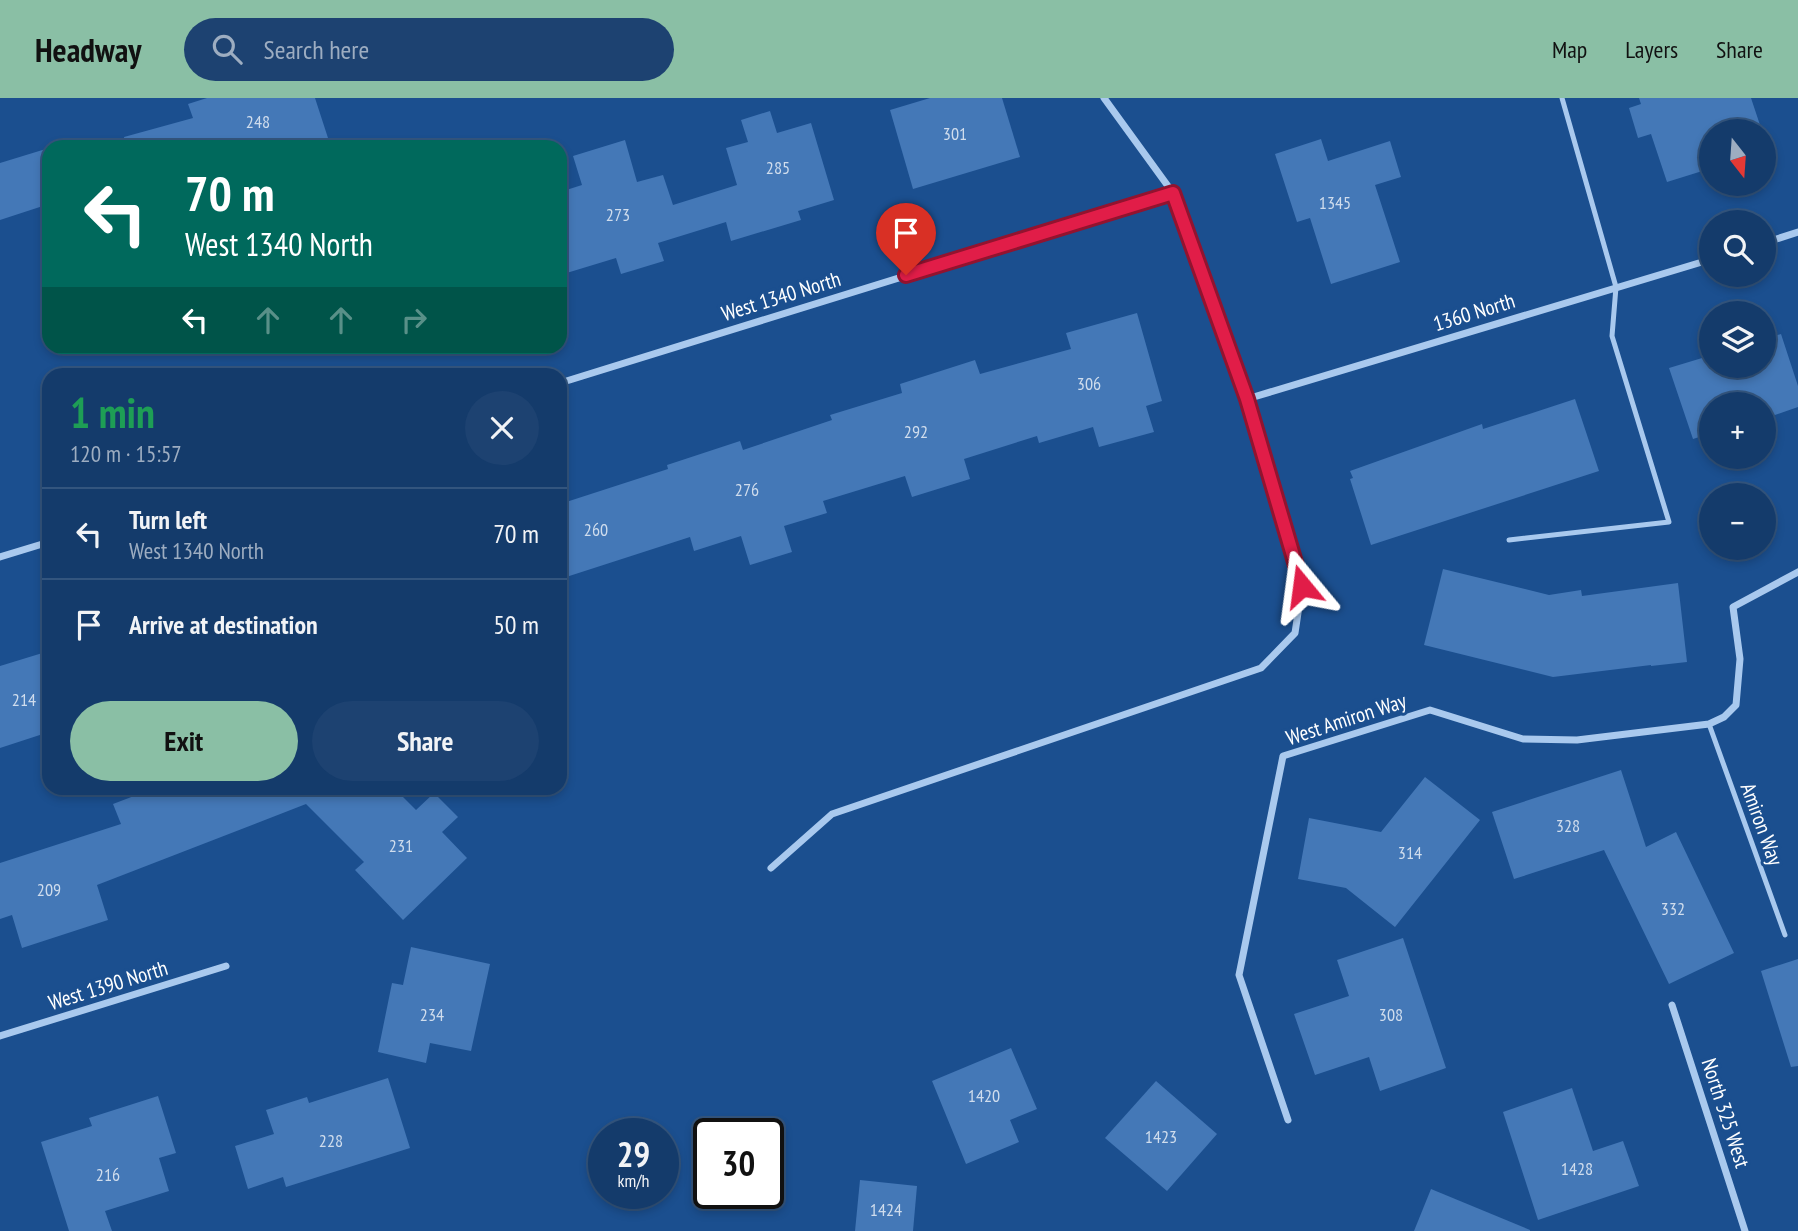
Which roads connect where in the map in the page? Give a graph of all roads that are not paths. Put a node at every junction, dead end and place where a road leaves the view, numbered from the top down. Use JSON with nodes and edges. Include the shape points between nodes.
{"nodes":[{"id":1,"x":1104,"y":98,"type":"edge"},
{"id":2,"x":1562,"y":98,"type":"edge"},
{"id":3,"x":1173,"y":193,"type":"junction"},
{"id":4,"x":1798,"y":232,"type":"edge"},
{"id":5,"x":1776,"y":239,"type":"edge"},
{"id":6,"x":1699,"y":263,"type":"edge"},
{"id":7,"x":1616,"y":288,"type":"junction"},
{"id":8,"x":567,"y":381,"type":"edge"},
{"id":9,"x":1247,"y":399,"type":"junction"},
{"id":10,"x":1509,"y":540,"type":"dead end"},
{"id":11,"x":42,"y":544,"type":"edge"},
{"id":12,"x":0,"y":557,"type":"edge"},
{"id":13,"x":1798,"y":572,"type":"edge"},
{"id":14,"x":1709,"y":724,"type":"junction"},
{"id":15,"x":771,"y":868,"type":"dead end"},
{"id":16,"x":1785,"y":935,"type":"dead end"},
{"id":17,"x":226,"y":966,"type":"dead end"},
{"id":18,"x":1672,"y":1005,"type":"dead end"},
{"id":19,"x":0,"y":1037,"type":"edge"},
{"id":20,"x":1288,"y":1120,"type":"dead end"},
{"id":21,"x":1745,"y":1231,"type":"edge"}],
"edges":[{"from":1,"to":3,"type":"street"},
{"from":2,"to":7,"type":"lane"},
{"from":3,"to":8,"type":"street","name":"West 1340 North"},
{"from":3,"to":9,"type":"street"},
{"from":4,"to":5,"type":"street"},
{"from":6,"to":7,"type":"street","name":"1360 North"},
{"from":7,"to":9,"type":"street","name":"1360 North"},
{"from":7,"to":10,"type":"lane","via":[[1612,336],[1669,522]]},
{"from":9,"to":15,"type":"street","via":[[1302,586],[1295,633],[1261,668],[832,814]]},
{"from":11,"to":12,"type":"street"},
{"from":13,"to":14,"type":"street","via":[[1733,607],[1740,659],[1736,705]]},
{"from":14,"to":16,"type":"lane","name":"Amiron Way"},
{"from":14,"to":20,"type":"street","name":"West Amiron Way","via":[[1577,740],[1523,739],[1430,710],[1283,756],[1239,975]]},
{"from":17,"to":19,"type":"street","name":"West 1390 North"},
{"from":18,"to":21,"type":"street","name":"North 325 West"}]}
